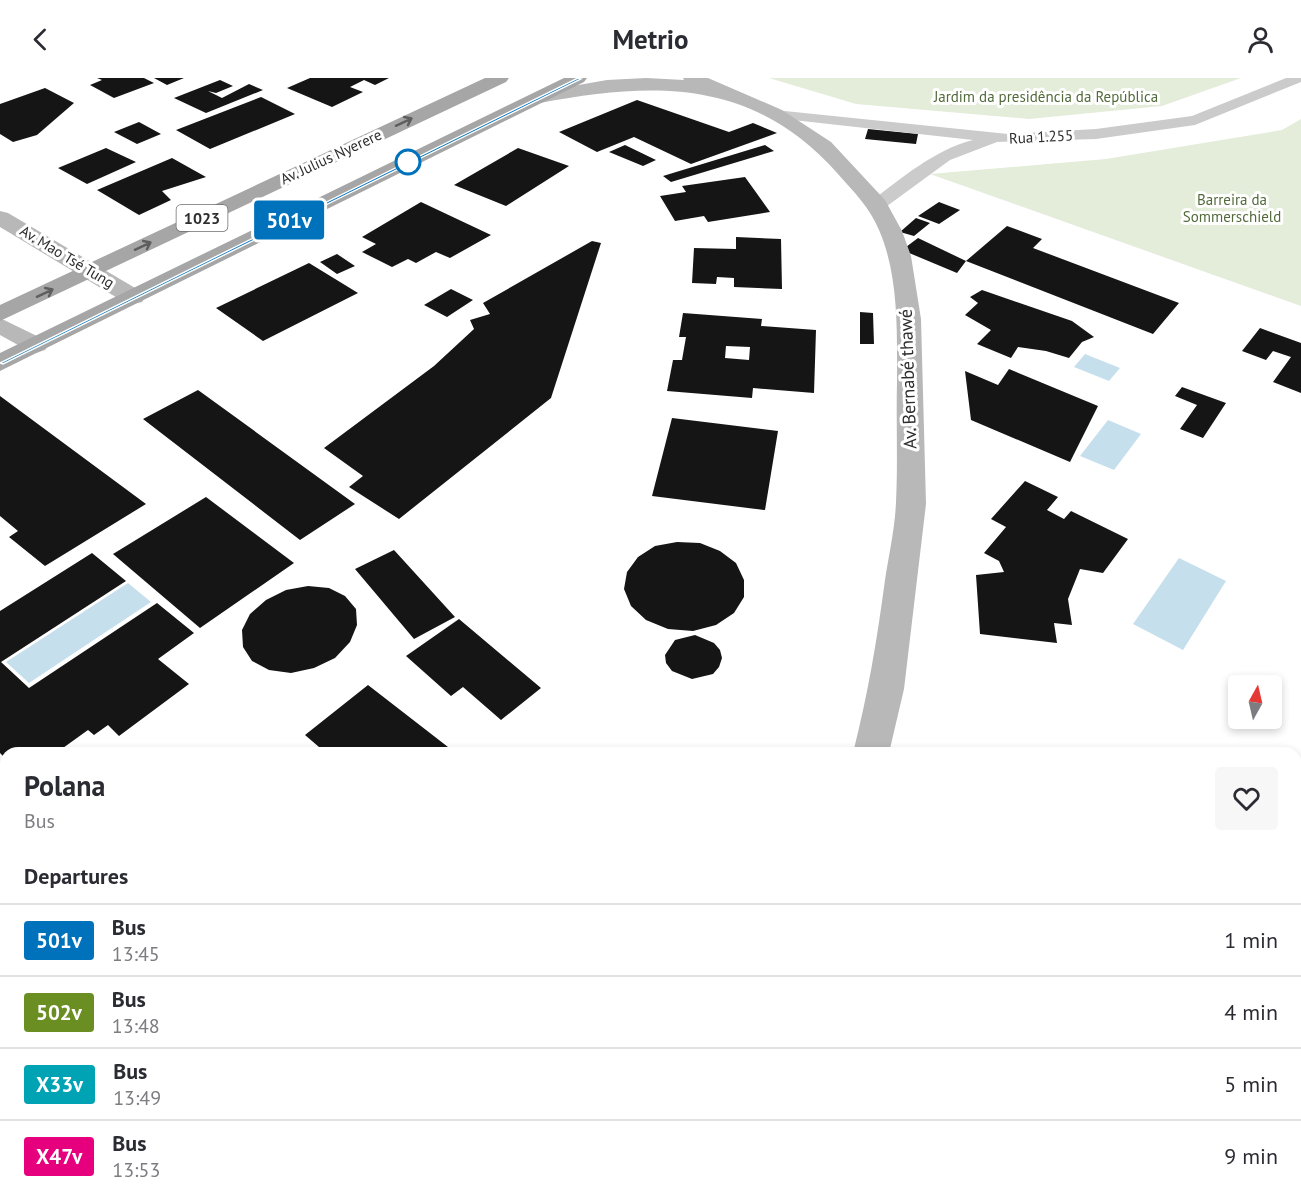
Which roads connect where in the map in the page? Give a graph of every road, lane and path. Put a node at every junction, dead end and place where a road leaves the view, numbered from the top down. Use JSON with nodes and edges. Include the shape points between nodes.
{"nodes":[{"id":1,"x":500,"y":78,"type":"edge"},
{"id":2,"x":578,"y":78,"type":"edge"},
{"id":3,"x":692,"y":78,"type":"edge"},
{"id":4,"x":1298,"y":78,"type":"edge"},
{"id":5,"x":720,"y":90,"type":"junction"},
{"id":6,"x":540,"y":97,"type":"junction"},
{"id":7,"x":448,"y":102,"type":"junction"},
{"id":8,"x":775,"y":114,"type":"junction"},
{"id":9,"x":492,"y":121,"type":"junction"},
{"id":10,"x":1008,"y":139,"type":"junction"},
{"id":11,"x":877,"y":205,"type":"junction"},
{"id":12,"x":0,"y":218,"type":"edge"},
{"id":13,"x":90,"y":271,"type":"junction"},
{"id":14,"x":133,"y":297,"type":"junction"},
{"id":15,"x":0,"y":314,"type":"edge"},
{"id":16,"x":0,"y":325,"type":"edge"},
{"id":17,"x":36,"y":345,"type":"junction"},
{"id":18,"x":0,"y":363,"type":"edge"},
{"id":19,"x":872,"y":747,"type":"edge"}],
"edges":[{"from":1,"to":7,"type":"main road","name":"Av. Julius Nyerere","number":"1023"},
{"from":2,"to":6,"type":"main road","number":"1023"},
{"from":3,"to":5,"type":"main road"},
{"from":4,"to":10,"type":"lane","name":"Rua 1.255","via":[[1195,120],[1096,134]]},
{"from":5,"to":6,"type":"main road","via":[[631,81]]},
{"from":5,"to":8,"type":"main road","name":"Av. Bernabé thawé"},
{"from":6,"to":9,"type":"main road","number":"1023"},
{"from":7,"to":9,"type":"main road"},
{"from":13,"to":7,"type":"main road","name":"Av. Julius Nyerere","number":"1023","one_way":true},
{"from":8,"to":10,"type":"lane","name":"Rua 1.255"},
{"from":8,"to":11,"type":"main road","name":"Av. Bernabé thawé","via":[[824,146]]},
{"from":9,"to":14,"type":"main road","number":"1023"},
{"from":10,"to":11,"type":"lane","via":[[977,142],[957,152],[928,167]]},
{"from":11,"to":19,"type":"main road","name":"Av. Bernabé thawé","via":[[891,231],[909,319],[911,504],[887,689]]},
{"from":12,"to":13,"type":"main road","name":"Av. Mao Tsé Tung"},
{"from":13,"to":14,"type":"main road","name":"Av. Mao Tsé Tung"},
{"from":15,"to":13,"type":"main road","name":"Av. Julius Nyerere","number":"1023","one_way":true},
{"from":14,"to":17,"type":"main road","number":"1023"},
{"from":16,"to":17,"type":"main road"},
{"from":17,"to":18,"type":"main road","number":"1023"}]}
